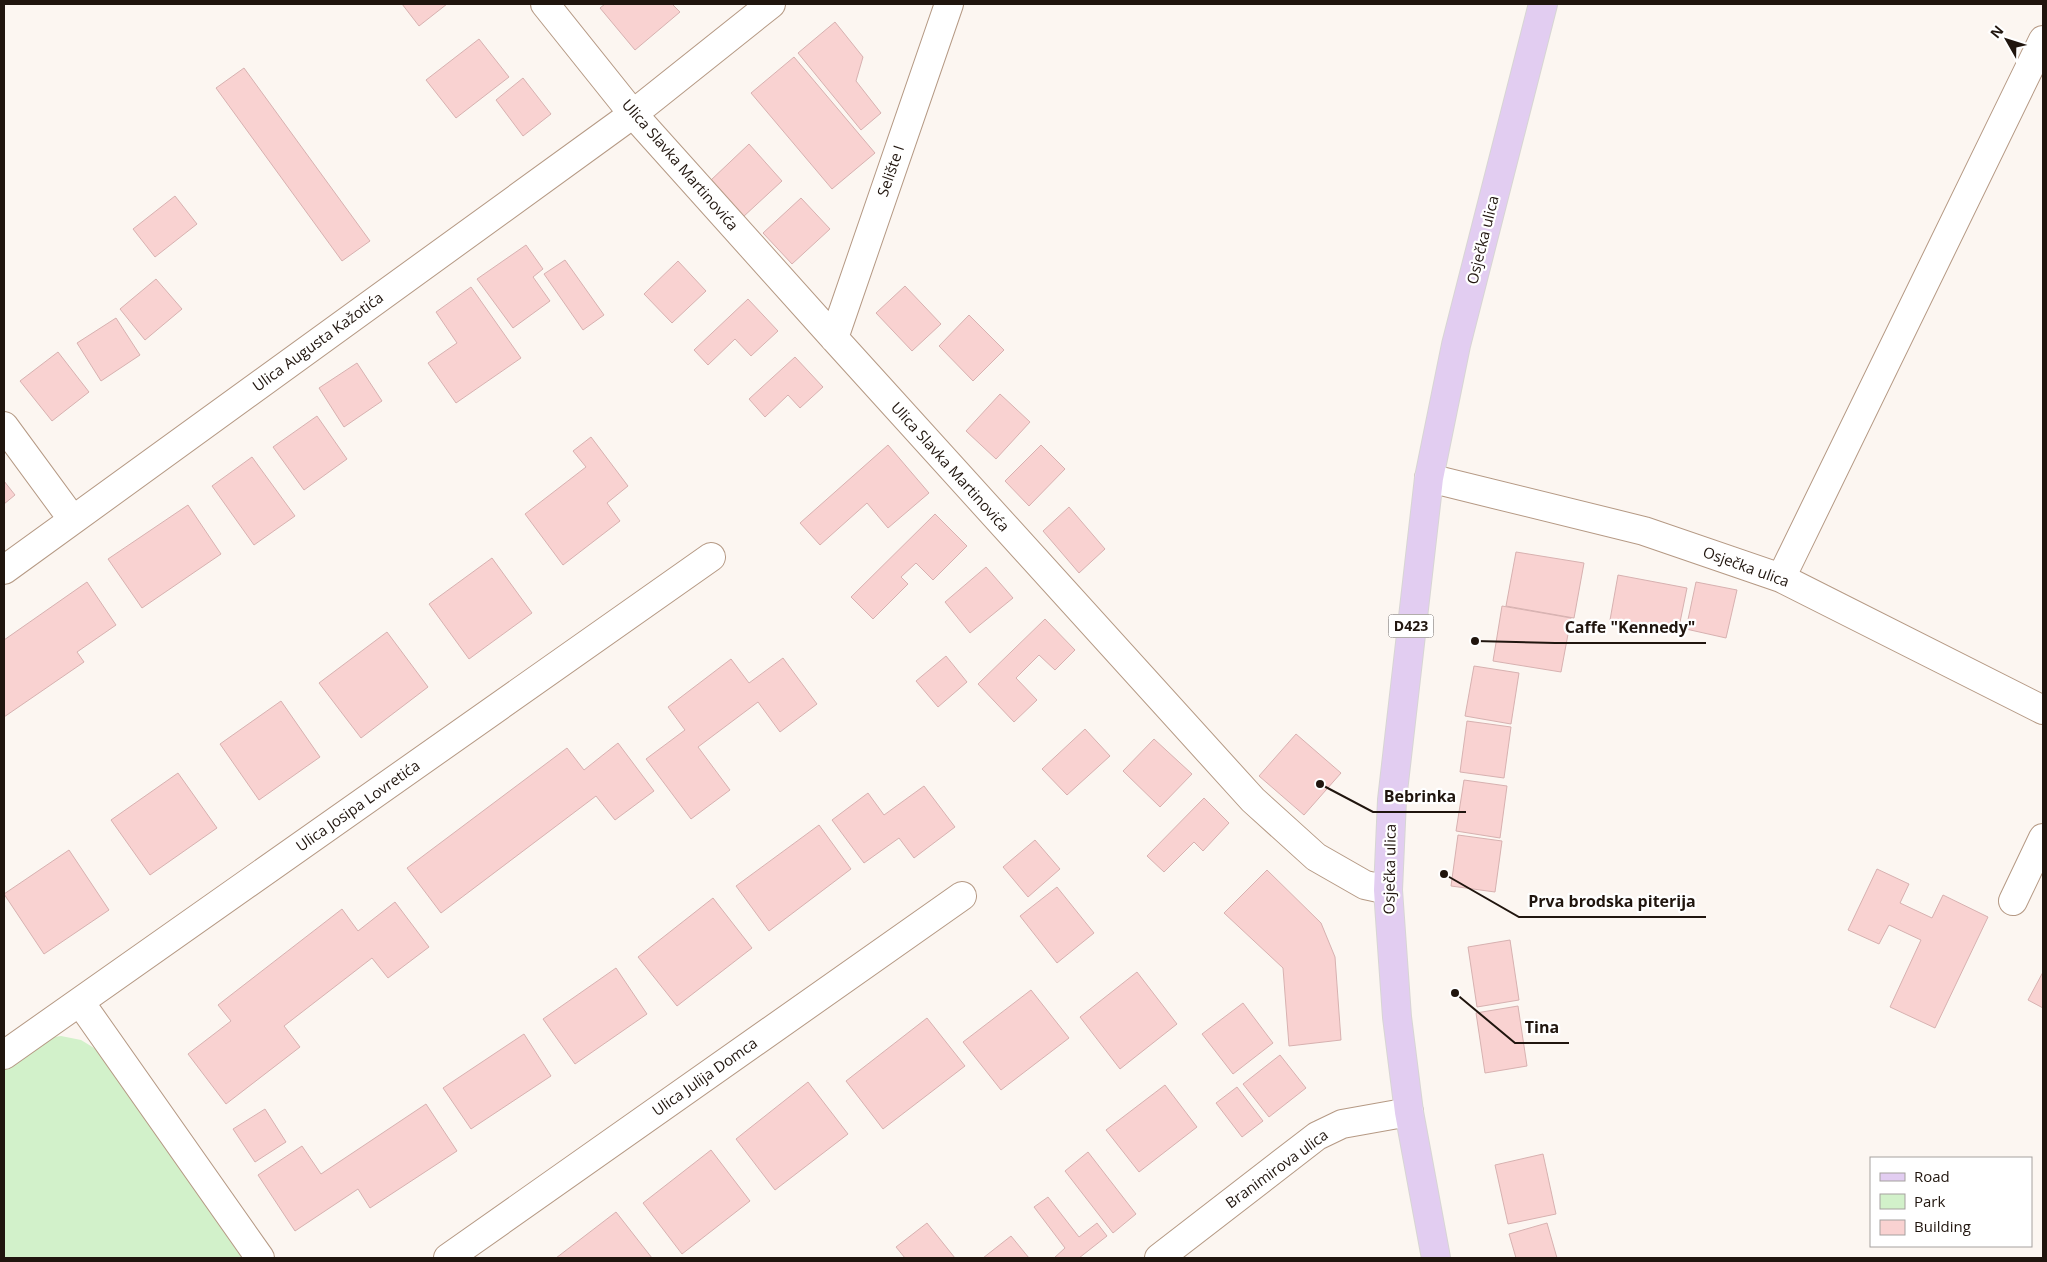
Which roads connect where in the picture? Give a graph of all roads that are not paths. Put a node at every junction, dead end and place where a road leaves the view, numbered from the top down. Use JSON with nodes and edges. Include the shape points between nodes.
{"nodes":[{"id":1,"x":545,"y":4,"type":"edge"},
{"id":2,"x":771,"y":4,"type":"edge"},
{"id":3,"x":949,"y":4,"type":"edge"},
{"id":4,"x":1544,"y":4,"type":"edge"},
{"id":5,"x":2043,"y":40,"type":"edge"},
{"id":6,"x":633,"y":114,"type":"junction"},
{"id":7,"x":834,"y":338,"type":"junction"},
{"id":8,"x":4,"y":426,"type":"edge"},
{"id":9,"x":1429,"y":478,"type":"junction"},
{"id":10,"x":73,"y":520,"type":"junction"},
{"id":11,"x":711,"y":557,"type":"dead end"},
{"id":12,"x":4,"y":570,"type":"edge"},
{"id":13,"x":1781,"y":578,"type":"junction"},
{"id":14,"x":2043,"y":710,"type":"edge"},
{"id":15,"x":2043,"y":838,"type":"edge"},
{"id":16,"x":1388,"y":890,"type":"junction"},
{"id":17,"x":962,"y":896,"type":"dead end"},
{"id":18,"x":2013,"y":901,"type":"dead end"},
{"id":19,"x":80,"y":1002,"type":"junction"},
{"id":20,"x":4,"y":1055,"type":"edge"},
{"id":21,"x":1409,"y":1112,"type":"junction"},
{"id":22,"x":260,"y":1258,"type":"edge"},
{"id":23,"x":448,"y":1258,"type":"edge"},
{"id":24,"x":1159,"y":1258,"type":"edge"},
{"id":25,"x":1436,"y":1258,"type":"edge"}],
"edges":[{"from":1,"to":6,"type":"street","name":"Ulica Slavka Martinovića"},
{"from":2,"to":6,"type":"street"},
{"from":3,"to":7,"type":"street","name":"Selište I"},
{"from":4,"to":9,"type":"main road","name":"Osječka ulica","number":"D423","via":[[1456,345]]},
{"from":5,"to":13,"type":"street"},
{"from":6,"to":7,"type":"street","name":"Ulica Slavka Martinovića"},
{"from":6,"to":10,"type":"street","name":"Ulica Augusta Kažotića"},
{"from":7,"to":16,"type":"street","name":"Ulica Slavka Martinovića","via":[[1253,800],[1316,857],[1365,885]]},
{"from":8,"to":10,"type":"street"},
{"from":9,"to":13,"type":"street","name":"Osječka ulica","via":[[1644,531]]},
{"from":9,"to":16,"type":"main road","name":"Osječka ulica","number":"D423","via":[[1392,800]]},
{"from":10,"to":12,"type":"street","name":"Ulica Augusta Kažotića"},
{"from":11,"to":19,"type":"street","name":"Ulica Josipa Lovretića"},
{"from":13,"to":14,"type":"street","name":"Osječka ulica"},
{"from":15,"to":18,"type":"street"},
{"from":16,"to":21,"type":"main road","name":"Osječka ulica","number":"D423","via":[[1396,1016]]},
{"from":17,"to":23,"type":"street","name":"Ulica Julija Domca"},
{"from":19,"to":20,"type":"street","name":"Ulica Josipa Lovretića"},
{"from":19,"to":22,"type":"street"},
{"from":21,"to":24,"type":"street","name":"Branimirova ulica","via":[[1342,1124],[1317,1136]]},
{"from":21,"to":25,"type":"main road","name":"Osječka ulica","number":"D423"}]}
